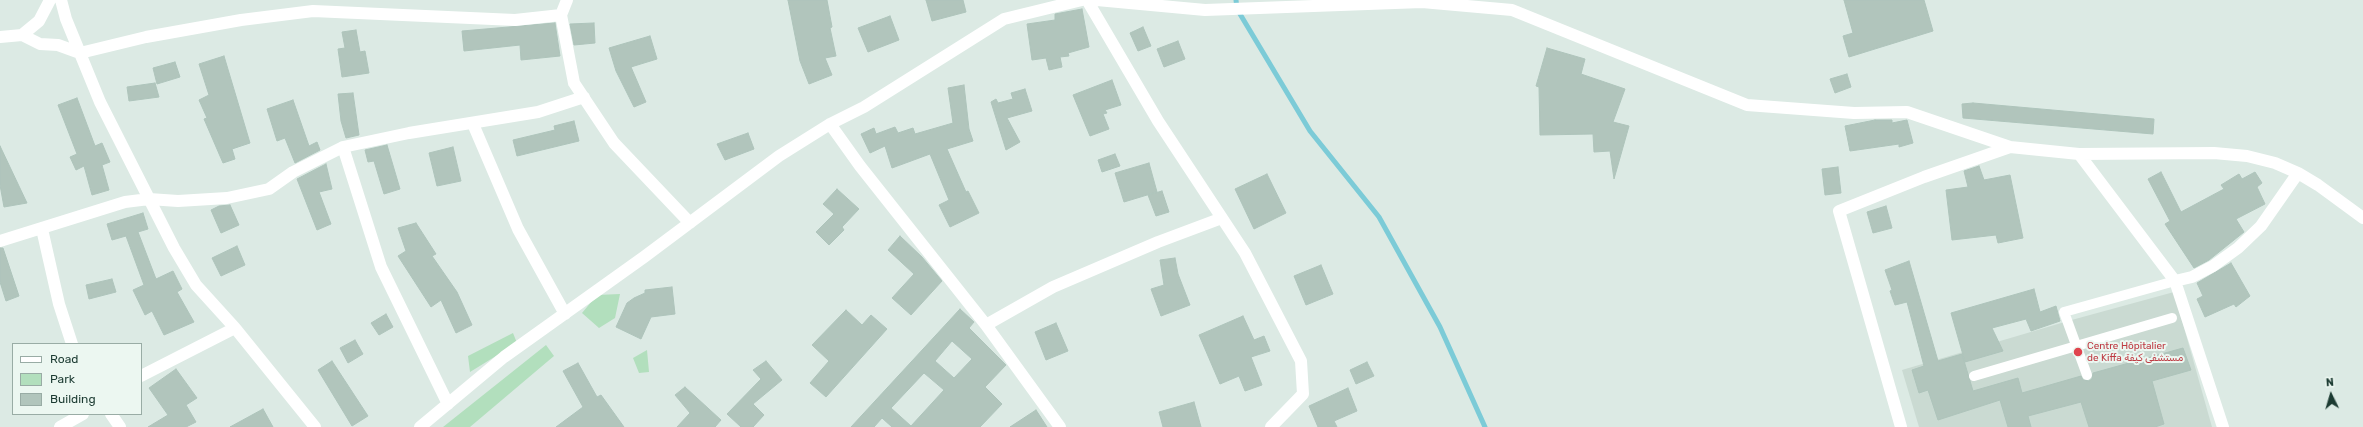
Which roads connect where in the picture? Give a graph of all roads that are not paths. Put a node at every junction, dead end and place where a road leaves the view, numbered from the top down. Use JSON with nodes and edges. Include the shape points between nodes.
{"nodes":[{"id":1,"x":50,"y":0,"type":"edge"},
{"id":2,"x":61,"y":0,"type":"edge"},
{"id":3,"x":567,"y":0,"type":"edge"},
{"id":4,"x":1082,"y":0,"type":"edge"},
{"id":5,"x":1087,"y":0,"type":"edge"},
{"id":6,"x":1097,"y":0,"type":"edge"},
{"id":7,"x":561,"y":15,"type":"junction"},
{"id":8,"x":22,"y":35,"type":"junction"},
{"id":9,"x":0,"y":37,"type":"edge"},
{"id":10,"x":80,"y":53,"type":"junction"},
{"id":11,"x":584,"y":97,"type":"junction"},
{"id":12,"x":473,"y":124,"type":"junction"},
{"id":13,"x":830,"y":124,"type":"junction"},
{"id":14,"x":2010,"y":146,"type":"junction"},
{"id":15,"x":343,"y":147,"type":"junction"},
{"id":16,"x":2079,"y":154,"type":"junction"},
{"id":17,"x":2298,"y":173,"type":"junction"},
{"id":18,"x":149,"y":199,"type":"junction"},
{"id":19,"x":1222,"y":218,"type":"junction"},
{"id":20,"x":2363,"y":218,"type":"edge"},
{"id":21,"x":690,"y":223,"type":"junction"},
{"id":22,"x":42,"y":229,"type":"junction"},
{"id":23,"x":0,"y":241,"type":"edge"},
{"id":24,"x":2175,"y":281,"type":"junction"},
{"id":25,"x":565,"y":314,"type":"junction"},
{"id":26,"x":2172,"y":318,"type":"dead end"},
{"id":27,"x":986,"y":325,"type":"junction"},
{"id":28,"x":235,"y":328,"type":"junction"},
{"id":29,"x":72,"y":343,"type":"edge"},
{"id":30,"x":2077,"y":346,"type":"junction"},
{"id":31,"x":142,"y":375,"type":"edge"},
{"id":32,"x":2087,"y":375,"type":"dead end"},
{"id":33,"x":1974,"y":376,"type":"dead end"},
{"id":34,"x":448,"y":404,"type":"junction"},
{"id":35,"x":81,"y":415,"type":"edge"},
{"id":36,"x":112,"y":415,"type":"edge"},
{"id":37,"x":60,"y":427,"type":"edge"},
{"id":38,"x":120,"y":427,"type":"edge"},
{"id":39,"x":315,"y":427,"type":"edge"},
{"id":40,"x":420,"y":427,"type":"edge"},
{"id":41,"x":1060,"y":427,"type":"edge"},
{"id":42,"x":1271,"y":427,"type":"edge"},
{"id":43,"x":1902,"y":427,"type":"edge"},
{"id":44,"x":2223,"y":427,"type":"edge"}],
"edges":[{"from":1,"to":8,"type":"street","via":[[39,21]]},
{"from":2,"to":10,"type":"street"},
{"from":3,"to":7,"type":"street"},
{"from":4,"to":13,"type":"street","via":[[1004,19],[864,107]]},
{"from":5,"to":19,"type":"street","via":[[1158,121]]},
{"from":6,"to":14,"type":"street","via":[[1204,10],[1422,2],[1512,10],[1747,105],[1854,113],[1907,112]]},
{"from":7,"to":10,"type":"street","via":[[515,20],[313,11],[146,37]]},
{"from":7,"to":11,"type":"street","via":[[574,83]]},
{"from":8,"to":9,"type":"street"},
{"from":8,"to":10,"type":"street","via":[[40,44],[58,45]]},
{"from":10,"to":18,"type":"street","via":[[100,102]]},
{"from":11,"to":12,"type":"street","via":[[538,112]]},
{"from":11,"to":21,"type":"street","via":[[614,143]]},
{"from":12,"to":15,"type":"street","via":[[409,133]]},
{"from":12,"to":25,"type":"street","via":[[518,228]]},
{"from":13,"to":21,"type":"street","via":[[778,156]]},
{"from":13,"to":27,"type":"street","via":[[860,166]]},
{"from":14,"to":16,"type":"street"},
{"from":14,"to":43,"type":"street","via":[[1839,211]]},
{"from":15,"to":18,"type":"street","via":[[293,172],[269,189],[227,198],[178,202]]},
{"from":15,"to":34,"type":"street","via":[[381,267]]},
{"from":16,"to":17,"type":"street","via":[[2214,153],[2261,160]]},
{"from":16,"to":24,"type":"street"},
{"from":17,"to":20,"type":"street","via":[[2318,184]]},
{"from":17,"to":24,"type":"street","via":[[2261,226],[2238,248],[2192,277]]},
{"from":18,"to":22,"type":"street","via":[[125,202]]},
{"from":18,"to":28,"type":"street","via":[[196,285]]},
{"from":19,"to":27,"type":"street","via":[[1053,287]]},
{"from":19,"to":42,"type":"street","via":[[1245,253],[1301,361],[1303,394]]},
{"from":21,"to":25,"type":"street"},
{"from":22,"to":23,"type":"street"},
{"from":22,"to":29,"type":"street","via":[[59,304]]},
{"from":24,"to":30,"type":"lane","via":[[2064,312]]},
{"from":24,"to":44,"type":"street"},
{"from":25,"to":34,"type":"street","via":[[504,357]]},
{"from":26,"to":30,"type":"lane"},
{"from":27,"to":41,"type":"street"},
{"from":28,"to":31,"type":"street"},
{"from":28,"to":39,"type":"street"},
{"from":30,"to":32,"type":"lane"},
{"from":30,"to":33,"type":"lane"},
{"from":34,"to":40,"type":"street"},
{"from":35,"to":37,"type":"street"},
{"from":36,"to":38,"type":"street"}]}
